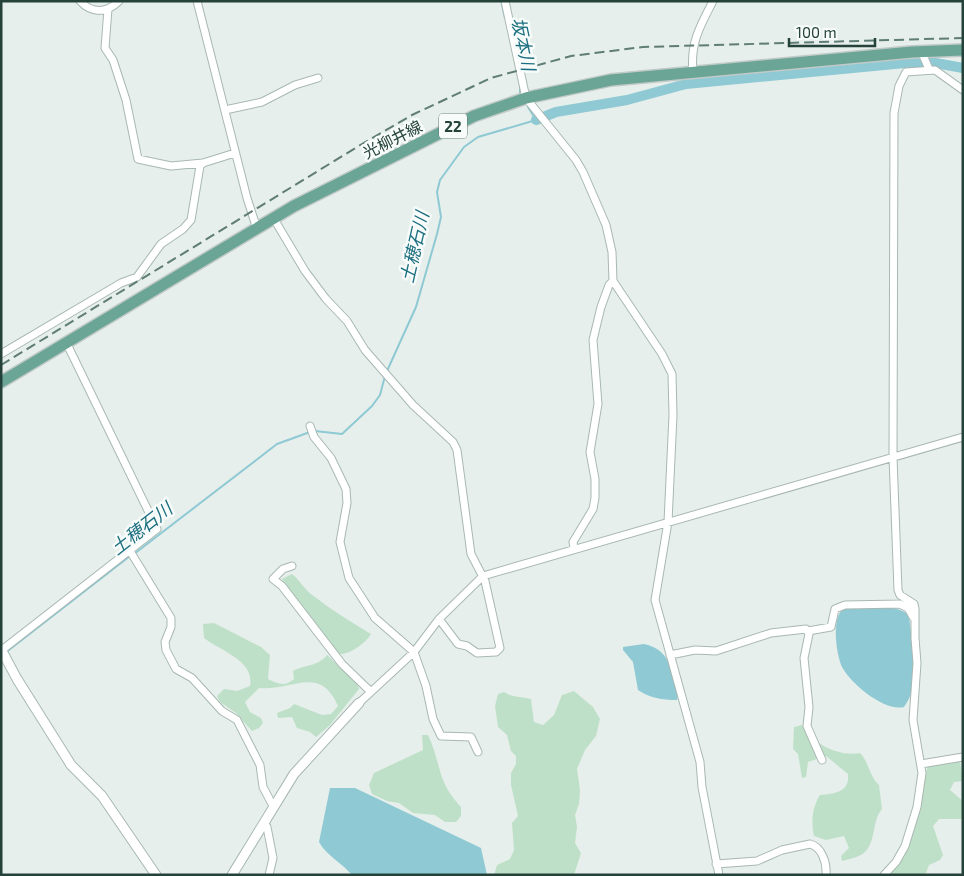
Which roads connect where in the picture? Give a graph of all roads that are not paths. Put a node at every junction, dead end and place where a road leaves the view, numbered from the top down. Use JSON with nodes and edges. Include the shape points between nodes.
{"nodes":[{"id":1,"x":80,"y":1,"type":"edge"},
{"id":2,"x":119,"y":1,"type":"edge"},
{"id":3,"x":197,"y":1,"type":"edge"},
{"id":4,"x":505,"y":1,"type":"edge"},
{"id":5,"x":713,"y":1,"type":"edge"},
{"id":6,"x":108,"y":9,"type":"junction"},
{"id":7,"x":963,"y":50,"type":"edge"},
{"id":8,"x":922,"y":53,"type":"junction"},
{"id":9,"x":928,"y":67,"type":"junction"},
{"id":10,"x":693,"y":72,"type":"junction"},
{"id":11,"x":318,"y":78,"type":"dead end"},
{"id":12,"x":963,"y":90,"type":"edge"},
{"id":13,"x":526,"y":98,"type":"junction"},
{"id":14,"x":225,"y":110,"type":"junction"},
{"id":15,"x":235,"y":153,"type":"junction"},
{"id":16,"x":203,"y":163,"type":"junction"},
{"id":17,"x":274,"y":219,"type":"junction"},
{"id":18,"x":257,"y":229,"type":"junction"},
{"id":19,"x":613,"y":281,"type":"junction"},
{"id":20,"x":66,"y":342,"type":"junction"},
{"id":21,"x":1,"y":354,"type":"edge"},
{"id":22,"x":1,"y":382,"type":"edge"},
{"id":23,"x":311,"y":429,"type":"dead end"},
{"id":24,"x":963,"y":437,"type":"edge"},
{"id":25,"x":893,"y":456,"type":"junction"},
{"id":26,"x":668,"y":522,"type":"junction"},
{"id":27,"x":574,"y":548,"type":"junction"},
{"id":28,"x":132,"y":553,"type":"junction"},
{"id":29,"x":292,"y":566,"type":"dead end"},
{"id":30,"x":483,"y":576,"type":"junction"},
{"id":31,"x":439,"y":619,"type":"junction"},
{"id":32,"x":915,"y":621,"type":"junction"},
{"id":33,"x":808,"y":631,"type":"junction"},
{"id":34,"x":1,"y":650,"type":"edge"},
{"id":35,"x":414,"y":652,"type":"junction"},
{"id":36,"x":670,"y":655,"type":"junction"},
{"id":37,"x":370,"y":690,"type":"junction"},
{"id":38,"x":359,"y":703,"type":"joint"},
{"id":39,"x":478,"y":752,"type":"dead end"},
{"id":40,"x":963,"y":757,"type":"edge"},
{"id":41,"x":822,"y":760,"type":"dead end"},
{"id":42,"x":921,"y":764,"type":"junction"},
{"id":43,"x":273,"y":806,"type":"junction"},
{"id":44,"x":264,"y":824,"type":"junction"},
{"id":45,"x":716,"y":864,"type":"junction"},
{"id":46,"x":156,"y":875,"type":"edge"},
{"id":47,"x":232,"y":875,"type":"edge"},
{"id":48,"x":269,"y":875,"type":"edge"},
{"id":49,"x":719,"y":875,"type":"edge"},
{"id":50,"x":826,"y":875,"type":"edge"},
{"id":51,"x":884,"y":875,"type":"edge"}],
"edges":[{"from":1,"to":6,"type":"street","via":[[94,10]]},
{"from":2,"to":6,"type":"street"},
{"from":3,"to":14,"type":"street"},
{"from":4,"to":13,"type":"street"},
{"from":5,"to":10,"type":"street","via":[[694,42],[691,54]]},
{"from":6,"to":16,"type":"street","via":[[105,48],[113,60],[126,100],[138,159],[171,166]]},
{"from":7,"to":8,"type":"main road","name":"光柳井線","number":"22"},
{"from":8,"to":9,"type":"street"},
{"from":8,"to":10,"type":"main road","name":"光柳井線","number":"22"},
{"from":9,"to":12,"type":"street"},
{"from":9,"to":25,"type":"street","via":[[906,72],[894,113]]},
{"from":10,"to":13,"type":"main road","name":"光柳井線","number":"22","via":[[604,81]]},
{"from":11,"to":14,"type":"street","via":[[262,102]]},
{"from":13,"to":17,"type":"main road","name":"光柳井線","number":"22","via":[[474,116],[314,195]]},
{"from":13,"to":19,"type":"street","via":[[583,172],[606,225],[612,252]]},
{"from":14,"to":15,"type":"street"},
{"from":15,"to":16,"type":"street"},
{"from":15,"to":18,"type":"street"},
{"from":16,"to":21,"type":"street","via":[[191,220],[161,244],[137,277],[121,283]]},
{"from":17,"to":18,"type":"main road","name":"光柳井線","number":"22"},
{"from":17,"to":30,"type":"street","via":[[305,271],[383,371],[413,405],[453,442],[459,457],[471,554]]},
{"from":18,"to":20,"type":"main road","name":"光柳井線","number":"22"},
{"from":19,"to":26,"type":"street","via":[[672,374]]},
{"from":19,"to":27,"type":"street","via":[[601,307],[593,340],[598,404],[590,452],[595,498]]},
{"from":20,"to":22,"type":"main road","name":"光柳井線","number":"22"},
{"from":20,"to":28,"type":"street","via":[[157,529]]},
{"from":23,"to":35,"type":"street","via":[[346,489],[347,503],[340,542],[349,578],[378,622]]},
{"from":24,"to":25,"type":"street"},
{"from":25,"to":26,"type":"street"},
{"from":25,"to":32,"type":"street","via":[[898,590],[914,604]]},
{"from":26,"to":27,"type":"street"},
{"from":26,"to":36,"type":"street","via":[[655,600]]},
{"from":27,"to":30,"type":"street"},
{"from":28,"to":34,"type":"street"},
{"from":28,"to":43,"type":"street","via":[[170,618],[172,627],[165,642],[176,669],[192,678],[222,711],[237,720],[260,765],[263,787]]},
{"from":29,"to":37,"type":"street","via":[[283,569],[273,579],[282,586],[342,664]]},
{"from":30,"to":31,"type":"street"},
{"from":30,"to":31,"type":"street","via":[[500,645],[496,652],[481,654],[458,644]]},
{"from":31,"to":35,"type":"street"},
{"from":32,"to":33,"type":"street","via":[[912,612],[900,604],[845,605],[835,609],[831,627]]},
{"from":32,"to":42,"type":"street","via":[[917,663],[913,720]]},
{"from":33,"to":36,"type":"street","via":[[802,628],[771,632],[724,650],[695,650]]},
{"from":33,"to":41,"type":"street","via":[[804,658],[809,707],[807,726]]},
{"from":34,"to":46,"type":"street","via":[[71,764],[102,796]]},
{"from":35,"to":37,"type":"street"},
{"from":35,"to":39,"type":"street","via":[[433,719],[442,736],[471,737]]},
{"from":36,"to":45,"type":"street","via":[[700,762]]},
{"from":37,"to":38,"type":"street"},
{"from":38,"to":43,"type":"street","via":[[303,763]]},
{"from":40,"to":42,"type":"street"},
{"from":42,"to":51,"type":"street","via":[[920,788],[910,830],[896,862]]},
{"from":43,"to":44,"type":"street"},
{"from":44,"to":47,"type":"street"},
{"from":44,"to":48,"type":"street","via":[[273,858]]},
{"from":45,"to":49,"type":"street"},
{"from":45,"to":50,"type":"street","via":[[757,861],[782,850],[810,844],[826,863]]}]}
